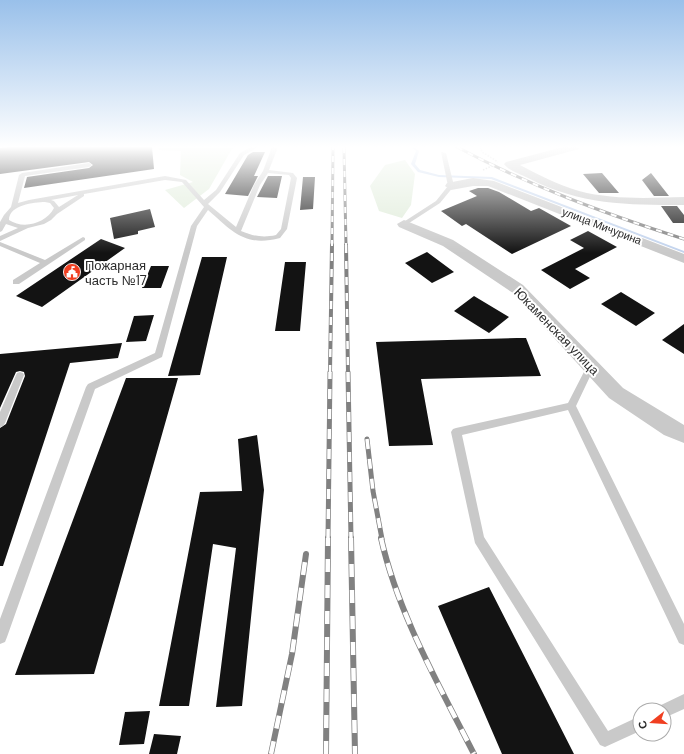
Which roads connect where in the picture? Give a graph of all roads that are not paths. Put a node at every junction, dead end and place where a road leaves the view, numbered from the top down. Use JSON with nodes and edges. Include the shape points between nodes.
{"nodes":[{"id":1,"x":20,"y":182,"type":"edge"},
{"id":2,"x":144,"y":182,"type":"edge"},
{"id":3,"x":185,"y":182,"type":"edge"},
{"id":4,"x":224,"y":182,"type":"edge"},
{"id":5,"x":259,"y":182,"type":"edge"},
{"id":6,"x":293,"y":182,"type":"edge"},
{"id":7,"x":450,"y":182,"type":"edge"},
{"id":8,"x":472,"y":182,"type":"edge"},
{"id":9,"x":476,"y":182,"type":"edge"},
{"id":10,"x":547,"y":182,"type":"edge"},
{"id":11,"x":451,"y":186,"type":"junction"},
{"id":12,"x":85,"y":194,"type":"junction"},
{"id":13,"x":38,"y":200,"type":"junction"},
{"id":14,"x":684,"y":201,"type":"edge"},
{"id":15,"x":206,"y":206,"type":"junction"},
{"id":16,"x":14,"y":208,"type":"junction"},
{"id":17,"x":56,"y":212,"type":"junction"},
{"id":18,"x":6,"y":216,"type":"junction"},
{"id":19,"x":404,"y":224,"type":"joint"},
{"id":20,"x":30,"y":225,"type":"junction"},
{"id":21,"x":0,"y":230,"type":"edge"},
{"id":22,"x":237,"y":232,"type":"junction"},
{"id":23,"x":0,"y":239,"type":"edge"},
{"id":24,"x":83,"y":239,"type":"dead end"},
{"id":25,"x":0,"y":244,"type":"edge"},
{"id":26,"x":684,"y":258,"type":"edge"},
{"id":27,"x":46,"y":263,"type":"junction"},
{"id":28,"x":16,"y":282,"type":"dead end"},
{"id":29,"x":590,"y":366,"type":"junction"},
{"id":30,"x":20,"y":375,"type":"dead end"},
{"id":31,"x":571,"y":406,"type":"junction"},
{"id":32,"x":0,"y":423,"type":"edge"},
{"id":33,"x":684,"y":434,"type":"edge"},
{"id":34,"x":0,"y":637,"type":"edge"},
{"id":35,"x":684,"y":638,"type":"edge"},
{"id":36,"x":684,"y":701,"type":"edge"},
{"id":37,"x":672,"y":707,"type":"edge"},
{"id":38,"x":632,"y":727,"type":"edge"}],
"edges":[{"from":1,"to":16,"type":"lane"},
{"from":2,"to":12,"type":"lane"},
{"from":3,"to":15,"type":"lane"},
{"from":4,"to":15,"type":"lane"},
{"from":5,"to":22,"type":"lane"},
{"from":6,"to":22,"type":"lane","via":[[284,229],[278,237],[252,238]]},
{"from":7,"to":11,"type":"lane"},
{"from":8,"to":11,"type":"street","name":"улица Мичурина"},
{"from":9,"to":26,"type":"street","name":"улица Мичурина","via":[[490,183]]},
{"from":10,"to":14,"type":"street","via":[[563,190],[614,200]]},
{"from":11,"to":19,"type":"lane","via":[[438,202]]},
{"from":12,"to":13,"type":"lane"},
{"from":12,"to":17,"type":"lane"},
{"from":13,"to":16,"type":"lane"},
{"from":13,"to":17,"type":"lane","via":[[52,202],[57,208]]},
{"from":15,"to":22,"type":"lane"},
{"from":15,"to":34,"type":"lane","via":[[194,226],[159,355],[91,387]]},
{"from":16,"to":18,"type":"lane"},
{"from":17,"to":20,"type":"lane","via":[[46,220]]},
{"from":18,"to":20,"type":"lane","via":[[9,224]]},
{"from":18,"to":21,"type":"lane"},
{"from":19,"to":29,"type":"street","name":"Юкаменская улица","via":[[448,243],[518,288]]},
{"from":20,"to":23,"type":"lane"},
{"from":24,"to":27,"type":"lane"},
{"from":25,"to":27,"type":"lane"},
{"from":27,"to":28,"type":"lane"},
{"from":29,"to":31,"type":"lane"},
{"from":29,"to":33,"type":"street","name":"Юкаменская улица","via":[[616,393],[671,429]]},
{"from":30,"to":32,"type":"lane"},
{"from":31,"to":35,"type":"lane"},
{"from":31,"to":38,"type":"lane","via":[[456,432],[479,539],[605,740]]},
{"from":36,"to":37,"type":"lane"}]}
